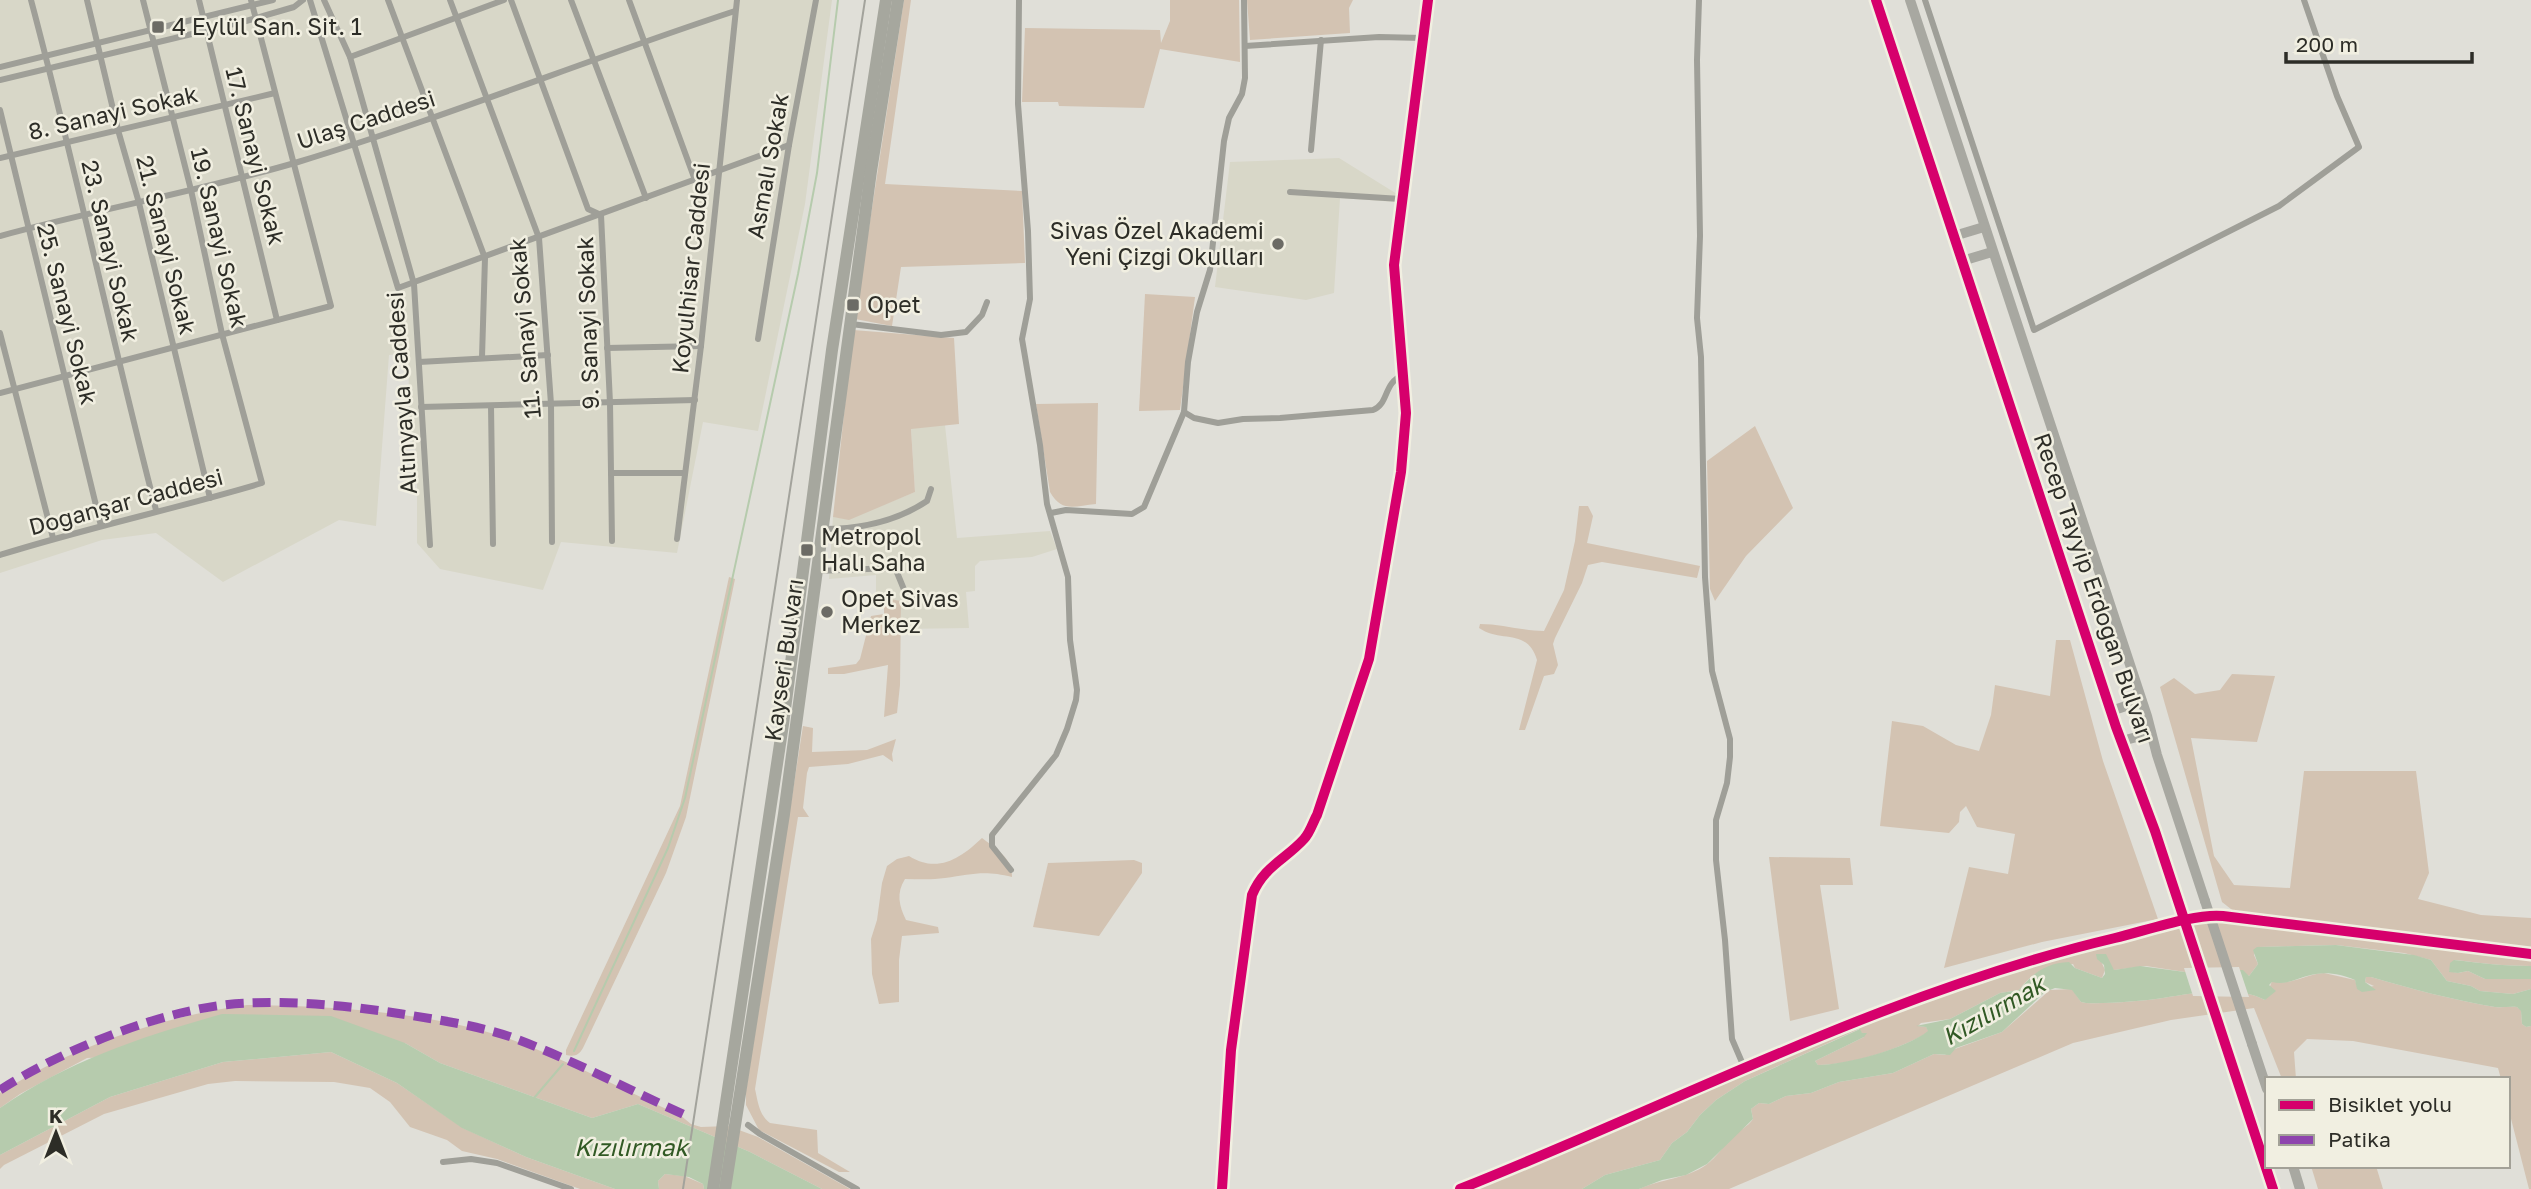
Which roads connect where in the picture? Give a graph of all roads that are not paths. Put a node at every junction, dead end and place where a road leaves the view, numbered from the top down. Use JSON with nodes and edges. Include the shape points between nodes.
{"nodes":[{"id":1,"x":31,"y":0,"type":"edge"},
{"id":2,"x":87,"y":0,"type":"edge"},
{"id":3,"x":143,"y":0,"type":"edge"},
{"id":4,"x":199,"y":0,"type":"edge"},
{"id":5,"x":273,"y":0,"type":"edge"},
{"id":6,"x":303,"y":0,"type":"edge"},
{"id":7,"x":310,"y":0,"type":"edge"},
{"id":8,"x":324,"y":0,"type":"edge"},
{"id":9,"x":388,"y":0,"type":"edge"},
{"id":10,"x":450,"y":0,"type":"edge"},
{"id":11,"x":504,"y":0,"type":"edge"},
{"id":12,"x":511,"y":0,"type":"edge"},
{"id":13,"x":571,"y":0,"type":"edge"},
{"id":14,"x":629,"y":0,"type":"edge"},
{"id":15,"x":737,"y":0,"type":"edge"},
{"id":16,"x":816,"y":0,"type":"edge"},
{"id":17,"x":886,"y":0,"type":"edge"},
{"id":18,"x":898,"y":0,"type":"edge"},
{"id":19,"x":1019,"y":0,"type":"edge"},
{"id":20,"x":1244,"y":0,"type":"edge"},
{"id":21,"x":1427,"y":0,"type":"edge"},
{"id":22,"x":1699,"y":0,"type":"edge"},
{"id":23,"x":1876,"y":0,"type":"edge"},
{"id":24,"x":1910,"y":0,"type":"edge"},
{"id":25,"x":1925,"y":0,"type":"edge"},
{"id":26,"x":2304,"y":0,"type":"edge"},
{"id":27,"x":252,"y":3,"type":"edge"},
{"id":28,"x":735,"y":11,"type":"junction"},
{"id":29,"x":204,"y":17,"type":"junction"},
{"id":30,"x":256,"y":18,"type":"junction"},
{"id":31,"x":456,"y":18,"type":"junction"},
{"id":32,"x":152,"y":30,"type":"junction"},
{"id":33,"x":207,"y":30,"type":"junction"},
{"id":34,"x":403,"y":38,"type":"junction"},
{"id":35,"x":1423,"y":38,"type":"junction"},
{"id":36,"x":1321,"y":40,"type":"junction"},
{"id":37,"x":644,"y":41,"type":"junction"},
{"id":38,"x":97,"y":43,"type":"junction"},
{"id":39,"x":155,"y":43,"type":"junction"},
{"id":40,"x":1245,"y":46,"type":"junction"},
{"id":41,"x":46,"y":55,"type":"junction"},
{"id":42,"x":101,"y":56,"type":"junction"},
{"id":43,"x":350,"y":57,"type":"junction"},
{"id":44,"x":593,"y":60,"type":"junction"},
{"id":45,"x":0,"y":66,"type":"edge"},
{"id":46,"x":50,"y":69,"type":"junction"},
{"id":47,"x":541,"y":78,"type":"junction"},
{"id":48,"x":0,"y":80,"type":"edge"},
{"id":49,"x":275,"y":93,"type":"junction"},
{"id":50,"x":486,"y":98,"type":"junction"},
{"id":51,"x":224,"y":105,"type":"junction"},
{"id":52,"x":0,"y":110,"type":"edge"},
{"id":53,"x":173,"y":116,"type":"junction"},
{"id":54,"x":432,"y":117,"type":"junction"},
{"id":55,"x":118,"y":130,"type":"junction"},
{"id":56,"x":373,"y":137,"type":"junction"},
{"id":57,"x":66,"y":142,"type":"junction"},
{"id":58,"x":354,"y":144,"type":"junction"},
{"id":59,"x":789,"y":145,"type":"junction"},
{"id":60,"x":1311,"y":150,"type":"dead end"},
{"id":61,"x":10,"y":156,"type":"junction"},
{"id":62,"x":0,"y":158,"type":"edge"},
{"id":63,"x":295,"y":163,"type":"junction"},
{"id":64,"x":719,"y":170,"type":"junction"},
{"id":65,"x":243,"y":176,"type":"junction"},
{"id":66,"x":695,"y":180,"type":"junction"},
{"id":67,"x":191,"y":190,"type":"junction"},
{"id":68,"x":1290,"y":192,"type":"dead end"},
{"id":69,"x":646,"y":198,"type":"junction"},
{"id":70,"x":1401,"y":199,"type":"junction"},
{"id":71,"x":139,"y":203,"type":"junction"},
{"id":72,"x":85,"y":215,"type":"junction"},
{"id":73,"x":601,"y":215,"type":"junction"},
{"id":74,"x":1984,"y":227,"type":"junction"},
{"id":75,"x":28,"y":228,"type":"junction"},
{"id":76,"x":0,"y":236,"type":"edge"},
{"id":77,"x":1954,"y":236,"type":"junction"},
{"id":78,"x":539,"y":237,"type":"junction"},
{"id":79,"x":2003,"y":237,"type":"junction"},
{"id":80,"x":1990,"y":247,"type":"junction"},
{"id":81,"x":485,"y":258,"type":"junction"},
{"id":82,"x":1962,"y":261,"type":"junction"},
{"id":83,"x":414,"y":284,"type":"junction"},
{"id":84,"x":987,"y":302,"type":"dead end"},
{"id":85,"x":276,"y":320,"type":"junction"},
{"id":86,"x":851,"y":324,"type":"junction"},
{"id":87,"x":0,"y":333,"type":"edge"},
{"id":88,"x":222,"y":334,"type":"junction"},
{"id":89,"x":758,"y":339,"type":"dead end"},
{"id":90,"x":173,"y":346,"type":"junction"},
{"id":91,"x":701,"y":346,"type":"junction"},
{"id":92,"x":607,"y":348,"type":"junction"},
{"id":93,"x":548,"y":355,"type":"junction"},
{"id":94,"x":482,"y":357,"type":"junction"},
{"id":95,"x":117,"y":361,"type":"junction"},
{"id":96,"x":419,"y":362,"type":"junction"},
{"id":97,"x":1403,"y":374,"type":"junction"},
{"id":98,"x":65,"y":375,"type":"junction"},
{"id":99,"x":15,"y":389,"type":"junction"},
{"id":100,"x":0,"y":393,"type":"edge"},
{"id":101,"x":695,"y":400,"type":"junction"},
{"id":102,"x":610,"y":403,"type":"junction"},
{"id":103,"x":551,"y":404,"type":"junction"},
{"id":104,"x":491,"y":405,"type":"junction"},
{"id":105,"x":421,"y":407,"type":"junction"},
{"id":106,"x":1184,"y":412,"type":"junction"},
{"id":107,"x":611,"y":473,"type":"junction"},
{"id":108,"x":685,"y":473,"type":"junction"},
{"id":109,"x":262,"y":482,"type":"joint"},
{"id":110,"x":931,"y":489,"type":"dead end"},
{"id":111,"x":210,"y":498,"type":"junction"},
{"id":112,"x":156,"y":510,"type":"junction"},
{"id":113,"x":1051,"y":513,"type":"junction"},
{"id":114,"x":101,"y":526,"type":"junction"},
{"id":115,"x":823,"y":529,"type":"junction"},
{"id":116,"x":53,"y":538,"type":"junction"},
{"id":117,"x":677,"y":539,"type":"dead end"},
{"id":118,"x":612,"y":541,"type":"dead end"},
{"id":119,"x":552,"y":542,"type":"dead end"},
{"id":120,"x":493,"y":544,"type":"dead end"},
{"id":121,"x":430,"y":545,"type":"dead end"},
{"id":122,"x":0,"y":555,"type":"edge"},
{"id":123,"x":817,"y":571,"type":"junction"},
{"id":124,"x":920,"y":596,"type":"dead end"},
{"id":125,"x":2141,"y":701,"type":"junction"},
{"id":126,"x":2111,"y":711,"type":"junction"},
{"id":127,"x":2151,"y":733,"type":"junction"},
{"id":128,"x":2122,"y":741,"type":"junction"},
{"id":129,"x":1012,"y":870,"type":"dead end"},
{"id":130,"x":2531,"y":954,"type":"edge"},
{"id":131,"x":1744,"y":1067,"type":"junction"},
{"id":132,"x":2265,"y":1083,"type":"edge"},
{"id":133,"x":730,"y":1115,"type":"junction"},
{"id":134,"x":748,"y":1125,"type":"dead end"},
{"id":135,"x":443,"y":1162,"type":"dead end"},
{"id":136,"x":2265,"y":1165,"type":"edge"},
{"id":137,"x":2266,"y":1168,"type":"edge"},
{"id":138,"x":2294,"y":1168,"type":"edge"},
{"id":139,"x":572,"y":1189,"type":"edge"},
{"id":140,"x":713,"y":1189,"type":"edge"},
{"id":141,"x":726,"y":1189,"type":"edge"},
{"id":142,"x":857,"y":1189,"type":"edge"},
{"id":143,"x":1222,"y":1189,"type":"edge"},
{"id":144,"x":1460,"y":1189,"type":"edge"},
{"id":145,"x":2273,"y":1189,"type":"edge"},
{"id":146,"x":2300,"y":1189,"type":"edge"}],
"edges":[{"from":1,"to":41,"type":"street","name":"23. Sanayi Sokak"},
{"from":2,"to":38,"type":"street","name":"21. Sanayi Sokak"},
{"from":3,"to":32,"type":"street","name":"19. Sanayi Sokak"},
{"from":4,"to":29,"type":"street","name":"17. Sanayi Sokak"},
{"from":5,"to":27,"type":"street"},
{"from":6,"to":30,"type":"street"},
{"from":7,"to":58,"type":"street","name":"Altınyayla Caddesi"},
{"from":8,"to":43,"type":"street","name":"Altınyayla Caddesi"},
{"from":9,"to":34,"type":"street"},
{"from":10,"to":31,"type":"street","name":"11. Sanayi Sokak"},
{"from":11,"to":31,"type":"street"},
{"from":12,"to":47,"type":"street","name":"9. Sanayi Sokak"},
{"from":13,"to":44,"type":"street"},
{"from":14,"to":37,"type":"street"},
{"from":15,"to":28,"type":"street","name":"Koyulhisar Caddesi"},
{"from":16,"to":59,"type":"street","name":"Asmalı Sokak"},
{"from":17,"to":133,"type":"highway","name":"Kayseri Bulvarı","via":[[834,339]]},
{"from":18,"to":86,"type":"highway","name":"Kayseri Bulvarı"},
{"from":19,"to":113,"type":"street","via":[[1018,104],[1030,299],[1022,339]]},
{"from":20,"to":40,"type":"street"},
{"from":21,"to":35,"type":"street"},
{"from":22,"to":131,"type":"street","via":[[1697,318],[1705,577],[1712,671],[1730,739],[1727,783],[1716,820],[1716,860],[1732,1039]]},
{"from":23,"to":77,"type":"street","name":"Recep Tayyip Erdoğan Bulvarı"},
{"from":24,"to":74,"type":"street","name":"Recep Tayyip Erdoğan Bulvarı"},
{"from":25,"to":79,"type":"street"},
{"from":26,"to":79,"type":"street","via":[[2359,147],[2279,206],[2034,330]]},
{"from":27,"to":29,"type":"street"},
{"from":27,"to":30,"type":"street"},
{"from":28,"to":37,"type":"street","name":"Ulaş Caddesi"},
{"from":28,"to":64,"type":"street","name":"Koyulhisar Caddesi"},
{"from":29,"to":32,"type":"street"},
{"from":29,"to":33,"type":"street","name":"17. Sanayi Sokak"},
{"from":30,"to":33,"type":"street"},
{"from":30,"to":49,"type":"street"},
{"from":31,"to":34,"type":"street"},
{"from":31,"to":50,"type":"street","name":"11. Sanayi Sokak"},
{"from":32,"to":38,"type":"street"},
{"from":32,"to":39,"type":"street","name":"19. Sanayi Sokak"},
{"from":33,"to":39,"type":"street"},
{"from":33,"to":51,"type":"street","name":"17. Sanayi Sokak"},
{"from":34,"to":43,"type":"street"},
{"from":34,"to":54,"type":"street"},
{"from":35,"to":36,"type":"street"},
{"from":35,"to":70,"type":"street"},
{"from":36,"to":40,"type":"street"},
{"from":36,"to":60,"type":"street"},
{"from":37,"to":44,"type":"street","name":"Ulaş Caddesi"},
{"from":37,"to":66,"type":"street"},
{"from":38,"to":41,"type":"street"},
{"from":38,"to":42,"type":"street","name":"21. Sanayi Sokak"},
{"from":39,"to":42,"type":"street"},
{"from":39,"to":53,"type":"street","name":"19. Sanayi Sokak"},
{"from":40,"to":106,"type":"street","via":[[1242,94],[1229,118],[1224,141],[1210,270],[1197,312]]},
{"from":41,"to":45,"type":"street"},
{"from":41,"to":46,"type":"street","name":"23. Sanayi Sokak"},
{"from":42,"to":46,"type":"street"},
{"from":42,"to":55,"type":"street","name":"21. Sanayi Sokak"},
{"from":43,"to":56,"type":"street","name":"Altınyayla Caddesi"},
{"from":44,"to":47,"type":"street","name":"Ulaş Caddesi"},
{"from":44,"to":69,"type":"street"},
{"from":46,"to":48,"type":"street"},
{"from":46,"to":57,"type":"street","name":"23. Sanayi Sokak"},
{"from":47,"to":50,"type":"street","name":"Ulaş Caddesi"},
{"from":47,"to":73,"type":"street","name":"9. Sanayi Sokak","via":[[588,209]]},
{"from":49,"to":51,"type":"street","name":"8. Sanayi Sokak"},
{"from":49,"to":63,"type":"street"},
{"from":50,"to":54,"type":"street","name":"Ulaş Caddesi"},
{"from":50,"to":78,"type":"street","name":"11. Sanayi Sokak"},
{"from":51,"to":53,"type":"street","name":"8. Sanayi Sokak"},
{"from":51,"to":65,"type":"street","name":"17. Sanayi Sokak"},
{"from":52,"to":61,"type":"street","name":"25. Sanayi Sokak"},
{"from":53,"to":55,"type":"street","name":"8. Sanayi Sokak"},
{"from":53,"to":67,"type":"street","name":"19. Sanayi Sokak"},
{"from":54,"to":56,"type":"street","name":"Ulaş Caddesi"},
{"from":54,"to":81,"type":"street"},
{"from":55,"to":57,"type":"street","name":"8. Sanayi Sokak"},
{"from":55,"to":71,"type":"street","name":"21. Sanayi Sokak"},
{"from":56,"to":58,"type":"street","name":"Ulaş Caddesi"},
{"from":56,"to":83,"type":"street","name":"Altınyayla Caddesi"},
{"from":57,"to":61,"type":"street","name":"8. Sanayi Sokak"},
{"from":57,"to":72,"type":"street","name":"23. Sanayi Sokak"},
{"from":58,"to":63,"type":"street","name":"Ulaş Caddesi"},
{"from":58,"to":83,"type":"street","name":"Altınyayla Caddesi","via":[[398,288]]},
{"from":59,"to":64,"type":"street"},
{"from":59,"to":89,"type":"street","name":"Asmalı Sokak"},
{"from":61,"to":62,"type":"street","name":"8. Sanayi Sokak"},
{"from":61,"to":75,"type":"street","name":"25. Sanayi Sokak"},
{"from":63,"to":65,"type":"street","name":"Ulaş Caddesi"},
{"from":63,"to":85,"type":"street","via":[[331,306]]},
{"from":64,"to":66,"type":"street"},
{"from":64,"to":91,"type":"street","name":"Koyulhisar Caddesi"},
{"from":65,"to":67,"type":"street","name":"Ulaş Caddesi"},
{"from":65,"to":85,"type":"street","name":"17. Sanayi Sokak"},
{"from":66,"to":69,"type":"street"},
{"from":67,"to":71,"type":"street","name":"Ulaş Caddesi"},
{"from":67,"to":88,"type":"street","name":"19. Sanayi Sokak"},
{"from":68,"to":70,"type":"street"},
{"from":69,"to":73,"type":"street"},
{"from":70,"to":97,"type":"street","via":[[1394,265]]},
{"from":71,"to":72,"type":"street","name":"Ulaş Caddesi"},
{"from":71,"to":90,"type":"street","name":"21. Sanayi Sokak"},
{"from":72,"to":75,"type":"street","name":"Ulaş Caddesi"},
{"from":72,"to":95,"type":"street","name":"23. Sanayi Sokak"},
{"from":73,"to":78,"type":"street"},
{"from":73,"to":92,"type":"street","name":"9. Sanayi Sokak"},
{"from":74,"to":77,"type":"street"},
{"from":74,"to":80,"type":"street","name":"Recep Tayyip Erdoğan Bulvarı"},
{"from":75,"to":76,"type":"street","name":"Ulaş Caddesi"},
{"from":75,"to":98,"type":"street","name":"25. Sanayi Sokak"},
{"from":77,"to":82,"type":"street","name":"Recep Tayyip Erdoğan Bulvarı"},
{"from":78,"to":81,"type":"street"},
{"from":78,"to":93,"type":"street","name":"11. Sanayi Sokak"},
{"from":79,"to":80,"type":"street"},
{"from":80,"to":82,"type":"street"},
{"from":80,"to":125,"type":"street","name":"Recep Tayyip Erdoğan Bulvarı"},
{"from":81,"to":83,"type":"street"},
{"from":81,"to":94,"type":"street"},
{"from":82,"to":126,"type":"street","name":"Recep Tayyip Erdoğan Bulvarı"},
{"from":83,"to":96,"type":"street","name":"Altınyayla Caddesi"},
{"from":84,"to":86,"type":"street","via":[[966,332],[941,335]]},
{"from":85,"to":88,"type":"street"},
{"from":86,"to":115,"type":"highway","name":"Kayseri Bulvarı"},
{"from":87,"to":99,"type":"street"},
{"from":88,"to":90,"type":"street"},
{"from":88,"to":109,"type":"street","name":"19. Sanayi Sokak"},
{"from":90,"to":95,"type":"street"},
{"from":90,"to":111,"type":"street","name":"21. Sanayi Sokak"},
{"from":91,"to":92,"type":"street"},
{"from":91,"to":101,"type":"street","name":"Koyulhisar Caddesi"},
{"from":92,"to":102,"type":"street","name":"9. Sanayi Sokak"},
{"from":93,"to":94,"type":"street"},
{"from":93,"to":103,"type":"street","name":"11. Sanayi Sokak"},
{"from":94,"to":96,"type":"street"},
{"from":95,"to":98,"type":"street"},
{"from":95,"to":112,"type":"street","name":"23. Sanayi Sokak"},
{"from":96,"to":105,"type":"street","name":"Altınyayla Caddesi"},
{"from":97,"to":106,"type":"street","via":[[1389,384],[1383,402],[1373,410],[1218,423]]},
{"from":97,"to":143,"type":"street","via":[[1404,453],[1369,659],[1317,814],[1305,838],[1261,878],[1249,908],[1229,1071]]},
{"from":98,"to":99,"type":"street"},
{"from":98,"to":114,"type":"street","name":"25. Sanayi Sokak"},
{"from":99,"to":100,"type":"street"},
{"from":99,"to":116,"type":"street"},
{"from":101,"to":102,"type":"street"},
{"from":101,"to":108,"type":"street","name":"Koyulhisar Caddesi"},
{"from":102,"to":103,"type":"street"},
{"from":102,"to":107,"type":"street","name":"9. Sanayi Sokak"},
{"from":103,"to":104,"type":"street"},
{"from":103,"to":119,"type":"street","name":"11. Sanayi Sokak"},
{"from":104,"to":105,"type":"street"},
{"from":104,"to":120,"type":"street"},
{"from":105,"to":121,"type":"street","name":"Altınyayla Caddesi"},
{"from":106,"to":113,"type":"street","via":[[1144,507],[1132,514]]},
{"from":107,"to":108,"type":"street"},
{"from":107,"to":118,"type":"street","name":"9. Sanayi Sokak"},
{"from":108,"to":117,"type":"street","name":"Koyulhisar Caddesi"},
{"from":109,"to":111,"type":"street","name":"Doğanşar Caddesi"},
{"from":110,"to":115,"type":"street","via":[[928,501],[909,511],[860,528]]},
{"from":111,"to":112,"type":"street","name":"Doğanşar Caddesi"},
{"from":112,"to":114,"type":"street","name":"Doğanşar Caddesi"},
{"from":113,"to":129,"type":"street","via":[[1068,577],[1076,700],[1056,755],[992,835],[992,846]]},
{"from":114,"to":116,"type":"street","name":"Doğanşar Caddesi"},
{"from":115,"to":123,"type":"highway","name":"Kayseri Bulvarı"},
{"from":116,"to":122,"type":"street","name":"Doğanşar Caddesi"},
{"from":123,"to":124,"type":"street","via":[[892,568],[905,593]]},
{"from":123,"to":133,"type":"highway","name":"Kayseri Bulvarı","via":[[785,814]]},
{"from":125,"to":126,"type":"street"},
{"from":125,"to":127,"type":"street","name":"Recep Tayyip Erdoğan Bulvarı"},
{"from":126,"to":128,"type":"street","name":"Recep Tayyip Erdoğan Bulvarı"},
{"from":127,"to":128,"type":"street"},
{"from":127,"to":132,"type":"street","name":"Recep Tayyip Erdoğan Bulvarı","bridge":true},
{"from":128,"to":136,"type":"street","name":"Recep Tayyip Erdoğan Bulvarı","bridge":true},
{"from":130,"to":131,"type":"street","via":[[2215,915],[2069,949],[1953,985]]},
{"from":131,"to":144,"type":"street"},
{"from":133,"to":140,"type":"highway"},
{"from":133,"to":141,"type":"highway"},
{"from":134,"to":142,"type":"street"},
{"from":135,"to":139,"type":"street","via":[[471,1159],[497,1163]]},
{"from":137,"to":145,"type":"street","name":"Recep Tayyip Erdoğan Bulvarı","bridge":true},
{"from":138,"to":146,"type":"street"}]}
